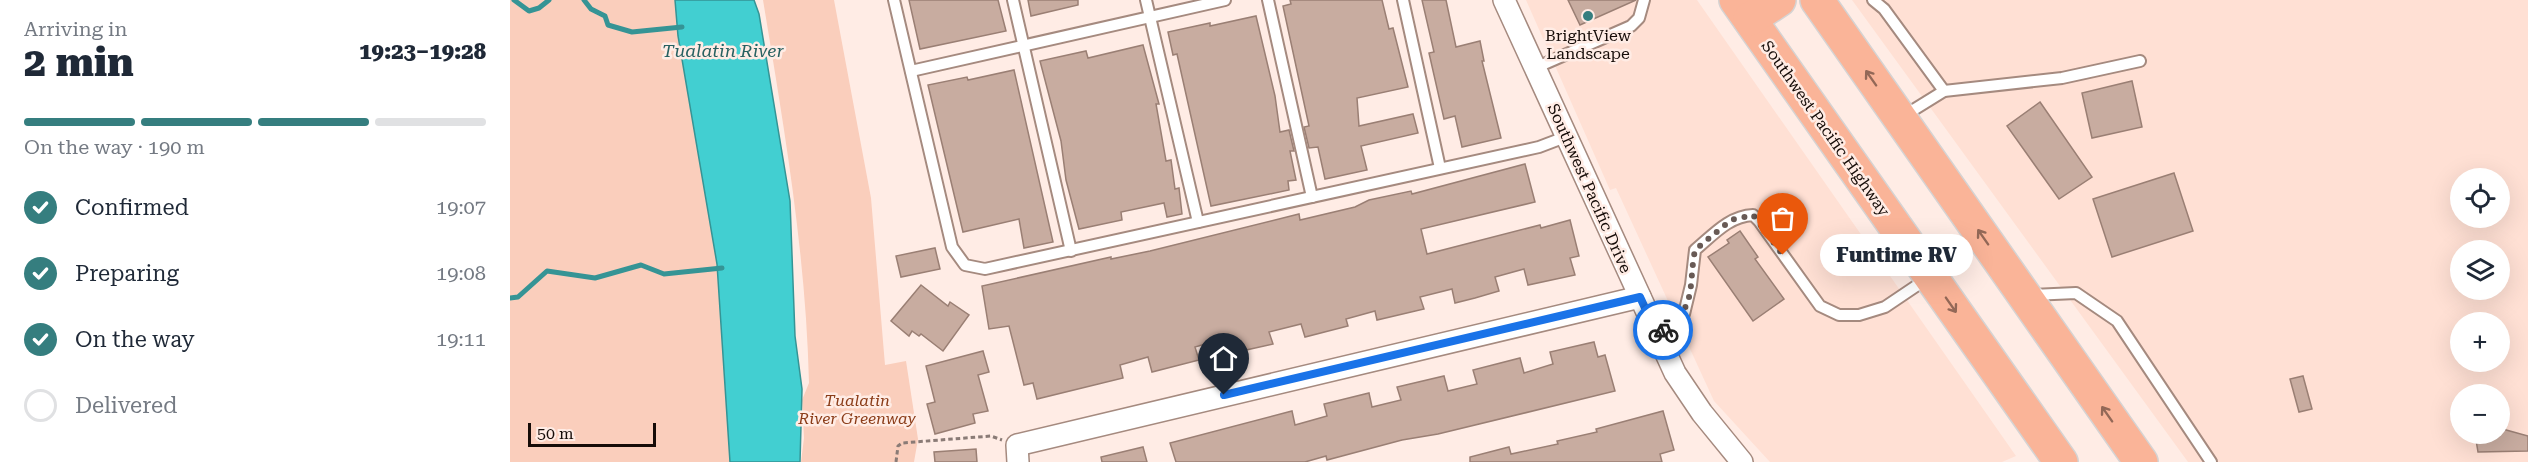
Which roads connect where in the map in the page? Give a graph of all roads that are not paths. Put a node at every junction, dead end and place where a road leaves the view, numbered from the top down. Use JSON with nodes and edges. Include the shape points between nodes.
{"nodes":[{"id":1,"x":894,"y":0,"type":"edge"},
{"id":2,"x":1013,"y":0,"type":"edge"},
{"id":3,"x":1146,"y":0,"type":"edge"},
{"id":4,"x":1226,"y":0,"type":"edge"},
{"id":5,"x":1268,"y":0,"type":"edge"},
{"id":6,"x":1403,"y":0,"type":"edge"},
{"id":7,"x":1504,"y":0,"type":"edge"},
{"id":8,"x":1644,"y":0,"type":"edge"},
{"id":9,"x":1779,"y":0,"type":"edge"},
{"id":10,"x":1817,"y":0,"type":"edge"},
{"id":11,"x":1873,"y":0,"type":"edge"},
{"id":12,"x":1743,"y":10,"type":"edge"},
{"id":13,"x":1150,"y":17,"type":"junction"},
{"id":14,"x":1023,"y":46,"type":"junction"},
{"id":15,"x":2140,"y":61,"type":"dead end"},
{"id":16,"x":1535,"y":68,"type":"junction"},
{"id":17,"x":911,"y":71,"type":"junction"},
{"id":18,"x":1944,"y":91,"type":"junction"},
{"id":19,"x":1900,"y":118,"type":"junction"},
{"id":20,"x":1568,"y":136,"type":"junction"},
{"id":21,"x":1440,"y":168,"type":"junction"},
{"id":22,"x":1312,"y":197,"type":"junction"},
{"id":23,"x":1198,"y":222,"type":"junction"},
{"id":24,"x":1071,"y":251,"type":"junction"},
{"id":25,"x":1931,"y":277,"type":"junction"},
{"id":26,"x":2024,"y":296,"type":"junction"},
{"id":27,"x":1640,"y":297,"type":"junction"},
{"id":28,"x":1657,"y":334,"type":"junction"},
{"id":29,"x":1017,"y":453,"type":"edge"},
{"id":30,"x":1740,"y":461,"type":"edge"},
{"id":31,"x":2061,"y":462,"type":"edge"},
{"id":32,"x":2141,"y":462,"type":"edge"},
{"id":33,"x":2211,"y":462,"type":"edge"}],
"edges":[{"from":1,"to":17,"type":"lane"},
{"from":2,"to":14,"type":"lane"},
{"from":3,"to":13,"type":"lane"},
{"from":4,"to":13,"type":"lane"},
{"from":5,"to":22,"type":"lane"},
{"from":6,"to":21,"type":"lane"},
{"from":7,"to":16,"type":"street","name":"Southwest Pacific Drive"},
{"from":8,"to":16,"type":"lane","via":[[1639,18],[1631,26]]},
{"from":9,"to":12,"type":"highway"},
{"from":19,"to":10,"type":"highway","one_way":true},
{"from":11,"to":18,"type":"lane","via":[[1884,9]]},
{"from":12,"to":25,"type":"highway","name":"Southwest Pacific Highway"},
{"from":13,"to":14,"type":"lane"},
{"from":13,"to":23,"type":"lane"},
{"from":14,"to":17,"type":"lane"},
{"from":14,"to":24,"type":"lane"},
{"from":15,"to":18,"type":"lane","via":[[2062,78]]},
{"from":16,"to":20,"type":"street","name":"Southwest Pacific Drive"},
{"from":17,"to":24,"type":"lane","via":[[952,247],[965,265],[985,269]]},
{"from":18,"to":19,"type":"lane"},
{"from":26,"to":19,"type":"highway","one_way":true},
{"from":20,"to":21,"type":"lane","via":[[1539,147]]},
{"from":20,"to":27,"type":"street","name":"Southwest Pacific Drive"},
{"from":21,"to":22,"type":"lane"},
{"from":22,"to":23,"type":"lane"},
{"from":23,"to":24,"type":"lane"},
{"from":25,"to":28,"type":"lane","via":[[1885,307],[1859,315],[1839,315],[1820,306],[1759,221],[1753,215],[1744,215],[1731,220],[1695,250],[1684,314]]},
{"from":25,"to":31,"type":"highway","name":"Southwest Pacific Highway","one_way":true},
{"from":32,"to":26,"type":"highway","one_way":true},
{"from":26,"to":33,"type":"lane","via":[[2076,293],[2117,321]]},
{"from":27,"to":28,"type":"street","name":"Southwest Pacific Drive"},
{"from":27,"to":29,"type":"street"},
{"from":28,"to":30,"type":"street","name":"Southwest Pacific Drive","via":[[1688,393]]}]}
